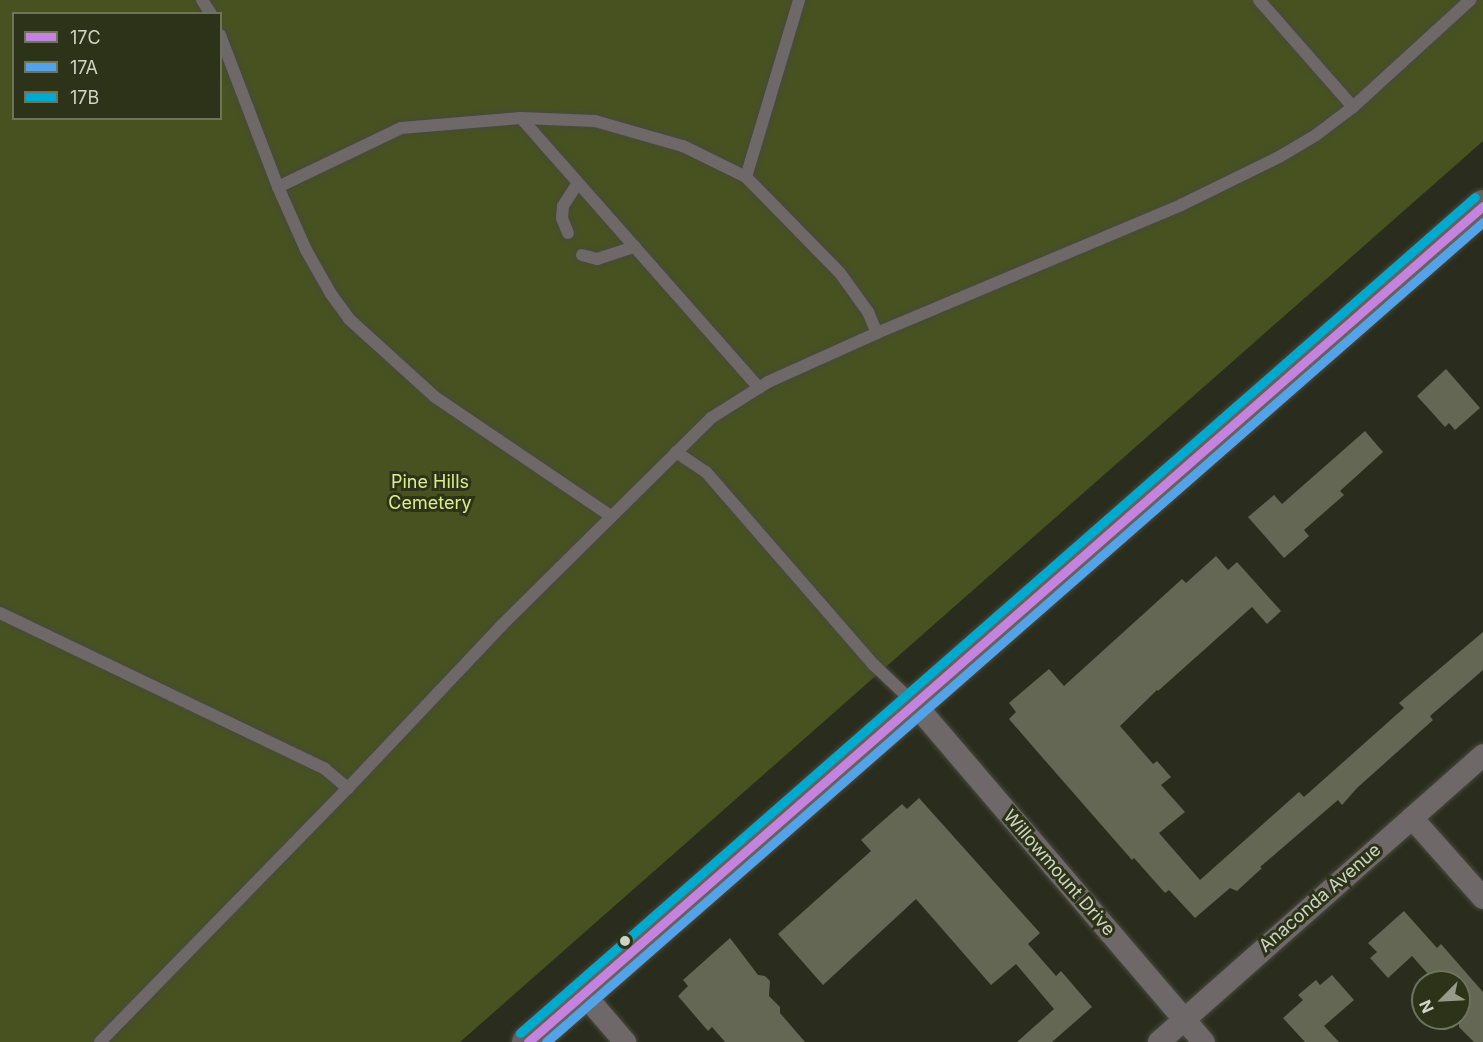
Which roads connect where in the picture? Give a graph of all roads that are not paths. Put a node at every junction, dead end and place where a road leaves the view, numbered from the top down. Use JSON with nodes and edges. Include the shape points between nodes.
{"nodes":[{"id":1,"x":800,"y":0,"type":"edge"},
{"id":2,"x":1258,"y":0,"type":"edge"},
{"id":3,"x":1470,"y":0,"type":"edge"},
{"id":4,"x":222,"y":40,"type":"edge"},
{"id":5,"x":1353,"y":107,"type":"junction"},
{"id":6,"x":521,"y":118,"type":"junction"},
{"id":7,"x":746,"y":177,"type":"junction"},
{"id":8,"x":578,"y":183,"type":"junction"},
{"id":9,"x":278,"y":187,"type":"junction"},
{"id":10,"x":1483,"y":206,"type":"edge"},
{"id":11,"x":568,"y":233,"type":"dead end"},
{"id":12,"x":635,"y":247,"type":"junction"},
{"id":13,"x":582,"y":255,"type":"dead end"},
{"id":14,"x":877,"y":333,"type":"junction"},
{"id":15,"x":759,"y":388,"type":"junction"},
{"id":16,"x":676,"y":452,"type":"junction"},
{"id":17,"x":611,"y":516,"type":"junction"},
{"id":18,"x":0,"y":613,"type":"edge"},
{"id":19,"x":914,"y":703,"type":"junction"},
{"id":20,"x":1483,"y":755,"type":"edge"},
{"id":21,"x":348,"y":788,"type":"junction"},
{"id":22,"x":1412,"y":818,"type":"junction"},
{"id":23,"x":1483,"y":898,"type":"edge"},
{"id":24,"x":583,"y":993,"type":"junction"},
{"id":25,"x":1183,"y":1019,"type":"junction"},
{"id":26,"x":100,"y":1042,"type":"edge"},
{"id":27,"x":528,"y":1042,"type":"edge"},
{"id":28,"x":625,"y":1042,"type":"edge"},
{"id":29,"x":1159,"y":1042,"type":"edge"},
{"id":30,"x":1204,"y":1042,"type":"edge"}],
"edges":[{"from":1,"to":7,"type":"lane"},
{"from":2,"to":5,"type":"lane"},
{"from":3,"to":5,"type":"lane"},
{"from":4,"to":9,"type":"lane"},
{"from":5,"to":14,"type":"lane","via":[[1316,135],[1231,182]]},
{"from":6,"to":7,"type":"lane","via":[[595,121],[683,146]]},
{"from":6,"to":8,"type":"lane"},
{"from":6,"to":9,"type":"lane","via":[[401,128]]},
{"from":7,"to":14,"type":"lane","via":[[840,273],[868,312]]},
{"from":8,"to":11,"type":"lane","via":[[563,206],[562,218]]},
{"from":8,"to":12,"type":"lane"},
{"from":9,"to":17,"type":"lane","via":[[306,250],[331,294],[357,327],[435,397]]},
{"from":10,"to":19,"type":"main road"},
{"from":12,"to":13,"type":"lane","via":[[597,259]]},
{"from":12,"to":15,"type":"lane"},
{"from":14,"to":15,"type":"lane"},
{"from":15,"to":16,"type":"lane","via":[[711,418]]},
{"from":16,"to":17,"type":"lane"},
{"from":16,"to":19,"type":"lane","via":[[706,472],[874,664]]},
{"from":17,"to":21,"type":"lane"},
{"from":18,"to":21,"type":"lane","via":[[326,769]]},
{"from":19,"to":24,"type":"main road"},
{"from":19,"to":25,"type":"street","name":"Willowmount Drive"},
{"from":20,"to":22,"type":"street","name":"Anaconda Avenue"},
{"from":21,"to":26,"type":"lane"},
{"from":22,"to":23,"type":"street"},
{"from":22,"to":25,"type":"street","name":"Anaconda Avenue"},
{"from":24,"to":27,"type":"main road"},
{"from":24,"to":28,"type":"street"},
{"from":25,"to":29,"type":"street","name":"Anaconda Avenue"},
{"from":25,"to":30,"type":"street","name":"Willowmount Drive"}]}
